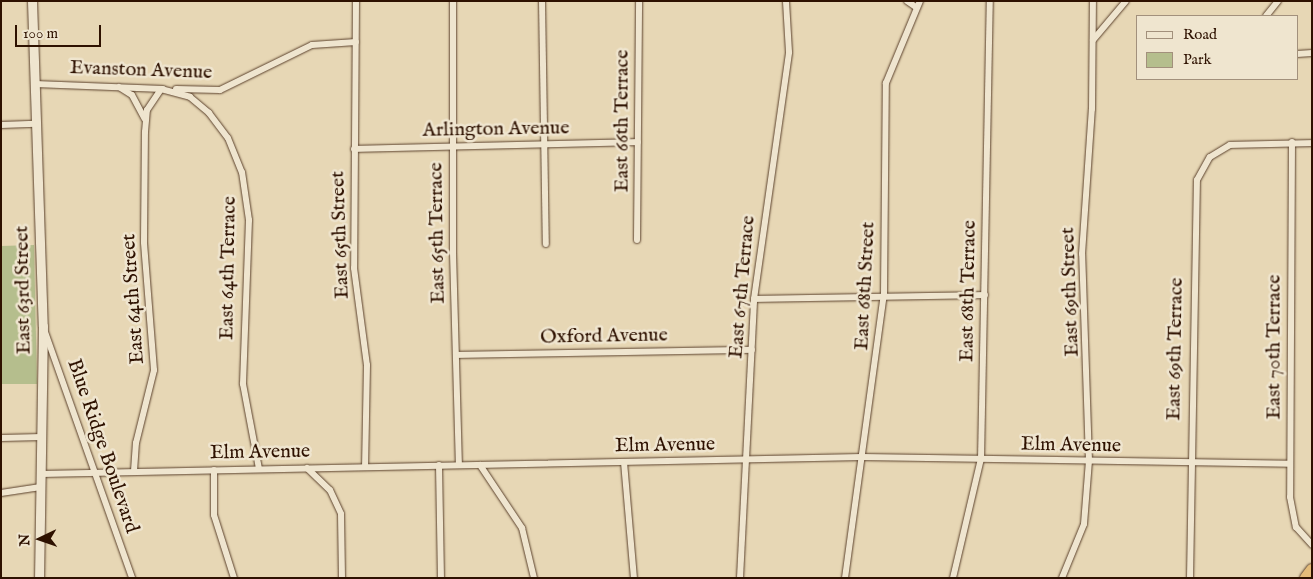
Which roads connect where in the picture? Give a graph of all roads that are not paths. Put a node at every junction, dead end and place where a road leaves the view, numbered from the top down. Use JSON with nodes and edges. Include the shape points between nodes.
{"nodes":[{"id":1,"x":32,"y":1,"type":"edge"},
{"id":2,"x":356,"y":1,"type":"edge"},
{"id":3,"x":453,"y":1,"type":"edge"},
{"id":4,"x":542,"y":1,"type":"edge"},
{"id":5,"x":639,"y":1,"type":"edge"},
{"id":6,"x":786,"y":1,"type":"edge"},
{"id":7,"x":907,"y":1,"type":"edge"},
{"id":8,"x":990,"y":1,"type":"edge"},
{"id":9,"x":1093,"y":1,"type":"edge"},
{"id":10,"x":1126,"y":1,"type":"edge"},
{"id":11,"x":1278,"y":1,"type":"edge"},
{"id":12,"x":918,"y":4,"type":"edge"},
{"id":13,"x":1267,"y":15,"type":"edge"},
{"id":14,"x":1093,"y":40,"type":"junction"},
{"id":15,"x":356,"y":42,"type":"junction"},
{"id":16,"x":1312,"y":53,"type":"edge"},
{"id":17,"x":1298,"y":54,"type":"edge"},
{"id":18,"x":35,"y":84,"type":"junction"},
{"id":19,"x":110,"y":85,"type":"junction"},
{"id":20,"x":161,"y":89,"type":"junction"},
{"id":21,"x":146,"y":122,"type":"junction"},
{"id":22,"x":36,"y":124,"type":"junction"},
{"id":23,"x":1,"y":125,"type":"edge"},
{"id":24,"x":638,"y":142,"type":"junction"},
{"id":25,"x":1292,"y":142,"type":"junction"},
{"id":26,"x":1312,"y":142,"type":"edge"},
{"id":27,"x":543,"y":145,"type":"junction"},
{"id":28,"x":452,"y":147,"type":"junction"},
{"id":29,"x":354,"y":149,"type":"junction"},
{"id":30,"x":637,"y":240,"type":"dead end"},
{"id":31,"x":546,"y":244,"type":"dead end"},
{"id":32,"x":884,"y":294,"type":"junction"},
{"id":33,"x":985,"y":295,"type":"junction"},
{"id":34,"x":754,"y":299,"type":"junction"},
{"id":35,"x":43,"y":326,"type":"junction"},
{"id":36,"x":752,"y":350,"type":"junction"},
{"id":37,"x":456,"y":355,"type":"junction"},
{"id":38,"x":42,"y":437,"type":"junction"},
{"id":39,"x":1,"y":438,"type":"edge"},
{"id":40,"x":862,"y":457,"type":"junction"},
{"id":41,"x":747,"y":460,"type":"junction"},
{"id":42,"x":981,"y":460,"type":"junction"},
{"id":43,"x":1089,"y":461,"type":"junction"},
{"id":44,"x":624,"y":462,"type":"junction"},
{"id":45,"x":1189,"y":463,"type":"junction"},
{"id":46,"x":480,"y":464,"type":"junction"},
{"id":47,"x":1290,"y":464,"type":"junction"},
{"id":48,"x":439,"y":465,"type":"junction"},
{"id":49,"x":459,"y":465,"type":"junction"},
{"id":50,"x":365,"y":466,"type":"junction"},
{"id":51,"x":307,"y":468,"type":"junction"},
{"id":52,"x":259,"y":469,"type":"junction"},
{"id":53,"x":214,"y":470,"type":"junction"},
{"id":54,"x":134,"y":471,"type":"junction"},
{"id":55,"x":94,"y":472,"type":"junction"},
{"id":56,"x":41,"y":474,"type":"junction"},
{"id":57,"x":41,"y":486,"type":"junction"},
{"id":58,"x":1,"y":493,"type":"edge"},
{"id":59,"x":1312,"y":544,"type":"edge"},
{"id":60,"x":1312,"y":570,"type":"edge"},
{"id":61,"x":39,"y":578,"type":"edge"},
{"id":62,"x":132,"y":578,"type":"edge"},
{"id":63,"x":234,"y":578,"type":"edge"},
{"id":64,"x":342,"y":578,"type":"edge"},
{"id":65,"x":441,"y":578,"type":"edge"},
{"id":66,"x":534,"y":578,"type":"edge"},
{"id":67,"x":634,"y":578,"type":"edge"},
{"id":68,"x":740,"y":578,"type":"edge"},
{"id":69,"x":845,"y":578,"type":"edge"},
{"id":70,"x":953,"y":578,"type":"edge"},
{"id":71,"x":1062,"y":578,"type":"edge"},
{"id":72,"x":1190,"y":578,"type":"edge"},
{"id":73,"x":1306,"y":578,"type":"edge"}],
"edges":[{"from":1,"to":18,"type":"main road","name":"East 63rd Street"},
{"from":2,"to":15,"type":"street","name":"East 65th Street"},
{"from":3,"to":28,"type":"street","name":"East 65th Terrace"},
{"from":4,"to":27,"type":"street"},
{"from":5,"to":24,"type":"street","name":"East 66th Terrace"},
{"from":6,"to":34,"type":"street","name":"East 67th Terrace","via":[[789,52]]},
{"from":7,"to":12,"type":"street"},
{"from":8,"to":33,"type":"street","name":"East 68th Terrace"},
{"from":9,"to":14,"type":"street","name":"East 69th Street"},
{"from":10,"to":14,"type":"street"},
{"from":11,"to":13,"type":"street"},
{"from":12,"to":32,"type":"street","name":"East 68th Street","via":[[886,83]]},
{"from":14,"to":43,"type":"street","name":"East 69th Street","via":[[1082,254]]},
{"from":15,"to":20,"type":"street","name":"Evanston Avenue","via":[[312,45],[220,90]]},
{"from":15,"to":29,"type":"street","name":"East 65th Street"},
{"from":16,"to":17,"type":"street"},
{"from":18,"to":19,"type":"street","name":"Evanston Avenue"},
{"from":18,"to":22,"type":"main road","name":"East 63rd Street"},
{"from":19,"to":20,"type":"street","name":"Evanston Avenue"},
{"from":19,"to":21,"type":"street","name":"East 64th Street","via":[[132,95]]},
{"from":20,"to":21,"type":"street","name":"East 64th Street","via":[[147,110]]},
{"from":20,"to":52,"type":"street","name":"East 64th Terrace","via":[[180,92],[219,124],[236,154],[248,195],[243,384]]},
{"from":21,"to":54,"type":"street","name":"East 64th Street","via":[[144,242],[154,370],[136,444]]},
{"from":22,"to":23,"type":"street"},
{"from":22,"to":35,"type":"main road","name":"East 63rd Street"},
{"from":24,"to":27,"type":"street","name":"Arlington Avenue"},
{"from":24,"to":30,"type":"street","name":"East 66th Terrace"},
{"from":25,"to":26,"type":"street"},
{"from":25,"to":45,"type":"street","name":"East 69th Terrace","via":[[1238,143],[1210,157],[1195,189]]},
{"from":25,"to":47,"type":"street","name":"East 70th Terrace"},
{"from":27,"to":28,"type":"street","name":"Arlington Avenue"},
{"from":27,"to":31,"type":"street"},
{"from":28,"to":29,"type":"street","name":"Arlington Avenue"},
{"from":28,"to":37,"type":"street","name":"East 65th Terrace"},
{"from":29,"to":50,"type":"street","name":"East 65th Street","via":[[354,268],[367,365]]},
{"from":32,"to":33,"type":"street"},
{"from":32,"to":34,"type":"street"},
{"from":32,"to":40,"type":"street","name":"East 68th Street"},
{"from":33,"to":42,"type":"street","name":"East 68th Terrace"},
{"from":34,"to":36,"type":"street","name":"East 67th Terrace"},
{"from":35,"to":38,"type":"main road","name":"East 63rd Street"},
{"from":35,"to":55,"type":"street","name":"Blue Ridge Boulevard"},
{"from":36,"to":37,"type":"street","name":"Oxford Avenue"},
{"from":36,"to":41,"type":"street","name":"East 67th Terrace"},
{"from":37,"to":49,"type":"street","name":"East 65th Terrace"},
{"from":38,"to":39,"type":"street"},
{"from":38,"to":56,"type":"main road","name":"East 63rd Street"},
{"from":40,"to":41,"type":"street","name":"Elm Avenue"},
{"from":40,"to":42,"type":"street","name":"Elm Avenue"},
{"from":40,"to":69,"type":"street","name":"East 68th Street"},
{"from":41,"to":44,"type":"street","name":"Elm Avenue"},
{"from":41,"to":68,"type":"street","name":"East 67th Terrace"},
{"from":42,"to":43,"type":"street","name":"Elm Avenue"},
{"from":42,"to":70,"type":"street","name":"East 68th Terrace"},
{"from":43,"to":45,"type":"street","name":"Elm Avenue"},
{"from":43,"to":71,"type":"street","name":"East 69th Street","via":[[1084,524]]},
{"from":44,"to":46,"type":"street","name":"Elm Avenue"},
{"from":44,"to":67,"type":"street"},
{"from":45,"to":47,"type":"street","name":"Elm Avenue"},
{"from":45,"to":72,"type":"street","name":"East 69th Terrace"},
{"from":46,"to":49,"type":"street","name":"Elm Avenue"},
{"from":46,"to":66,"type":"street","via":[[522,528]]},
{"from":47,"to":59,"type":"street","name":"East 70th Terrace","via":[[1294,523]]},
{"from":48,"to":49,"type":"street","name":"Elm Avenue"},
{"from":48,"to":50,"type":"street","name":"Elm Avenue"},
{"from":48,"to":65,"type":"street"},
{"from":50,"to":51,"type":"street","name":"Elm Avenue"},
{"from":51,"to":52,"type":"street","name":"Elm Avenue"},
{"from":51,"to":64,"type":"street","via":[[330,490],[341,514]]},
{"from":52,"to":53,"type":"street","name":"Elm Avenue"},
{"from":53,"to":54,"type":"street","name":"Elm Avenue"},
{"from":53,"to":63,"type":"street","via":[[214,515]]},
{"from":54,"to":55,"type":"street","name":"Elm Avenue"},
{"from":55,"to":56,"type":"street","name":"Elm Avenue"},
{"from":55,"to":62,"type":"street","name":"Blue Ridge Boulevard"},
{"from":56,"to":57,"type":"main road","name":"East 63rd Street"},
{"from":57,"to":58,"type":"street"},
{"from":57,"to":61,"type":"main road","name":"East 63rd Street"},
{"from":60,"to":73,"type":"highway"}]}
